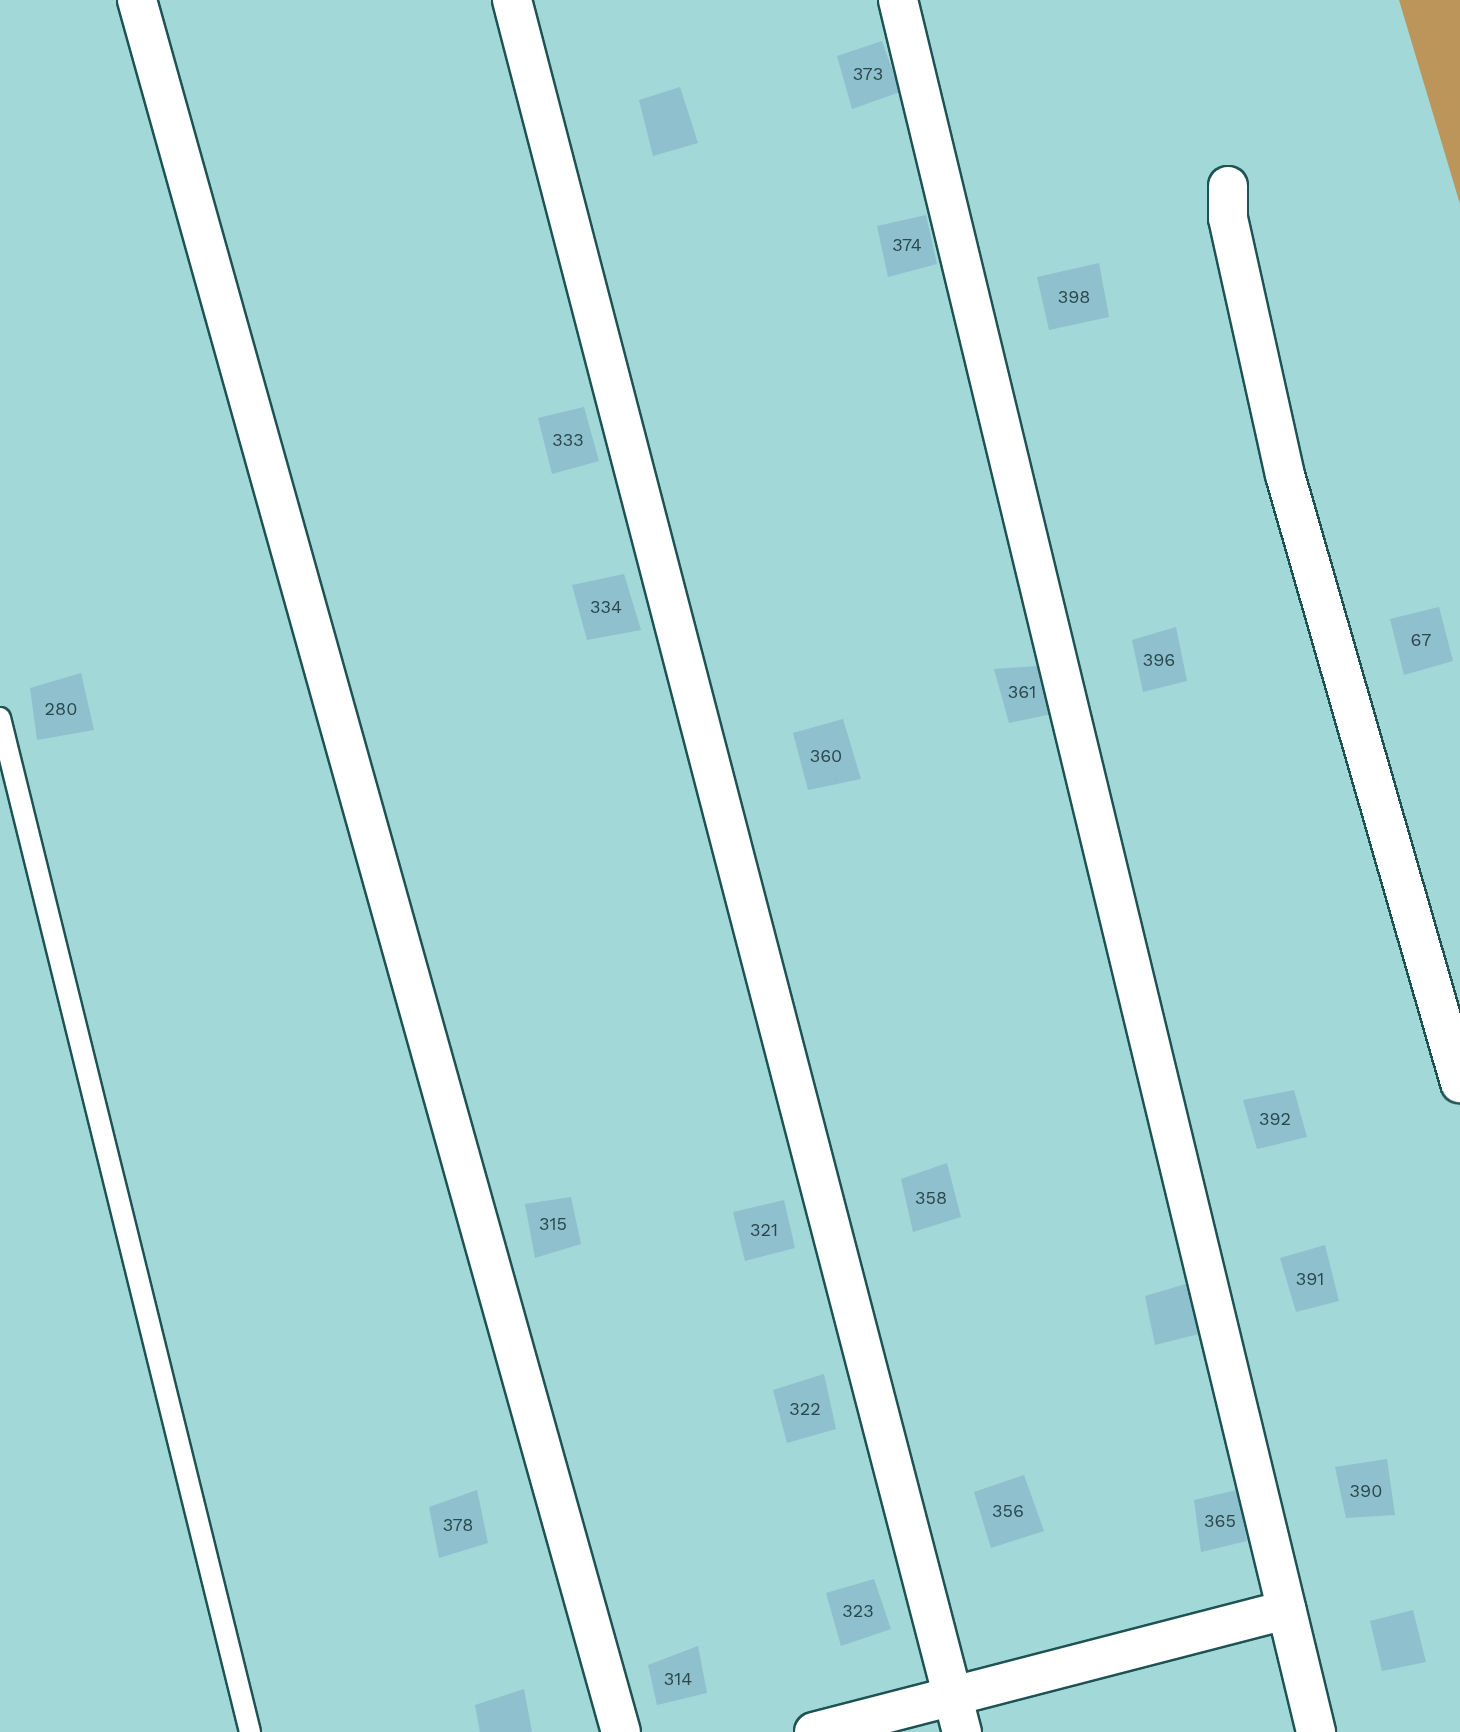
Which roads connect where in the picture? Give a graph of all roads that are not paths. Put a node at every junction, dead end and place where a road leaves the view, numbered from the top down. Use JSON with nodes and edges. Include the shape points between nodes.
{"nodes":[{"id":1,"x":137,"y":0,"type":"edge"},
{"id":2,"x":512,"y":0,"type":"edge"},
{"id":3,"x":898,"y":0,"type":"edge"},
{"id":4,"x":1228,"y":186,"type":"dead end"},
{"id":5,"x":0,"y":718,"type":"edge"},
{"id":6,"x":1460,"y":1083,"type":"edge"},
{"id":7,"x":1287,"y":1610,"type":"junction"},
{"id":8,"x":959,"y":1715,"type":"edge"},
{"id":9,"x":250,"y":1732,"type":"edge"},
{"id":10,"x":621,"y":1732,"type":"edge"},
{"id":11,"x":814,"y":1732,"type":"edge"},
{"id":12,"x":1316,"y":1732,"type":"edge"}],
"edges":[{"from":1,"to":10,"type":"street"},
{"from":2,"to":8,"type":"street"},
{"from":3,"to":7,"type":"street"},
{"from":4,"to":6,"type":"street","via":[[1228,218],[1285,475]]},
{"from":5,"to":9,"type":"lane"},
{"from":7,"to":8,"type":"street"},
{"from":7,"to":12,"type":"street"},
{"from":8,"to":11,"type":"street"}]}
